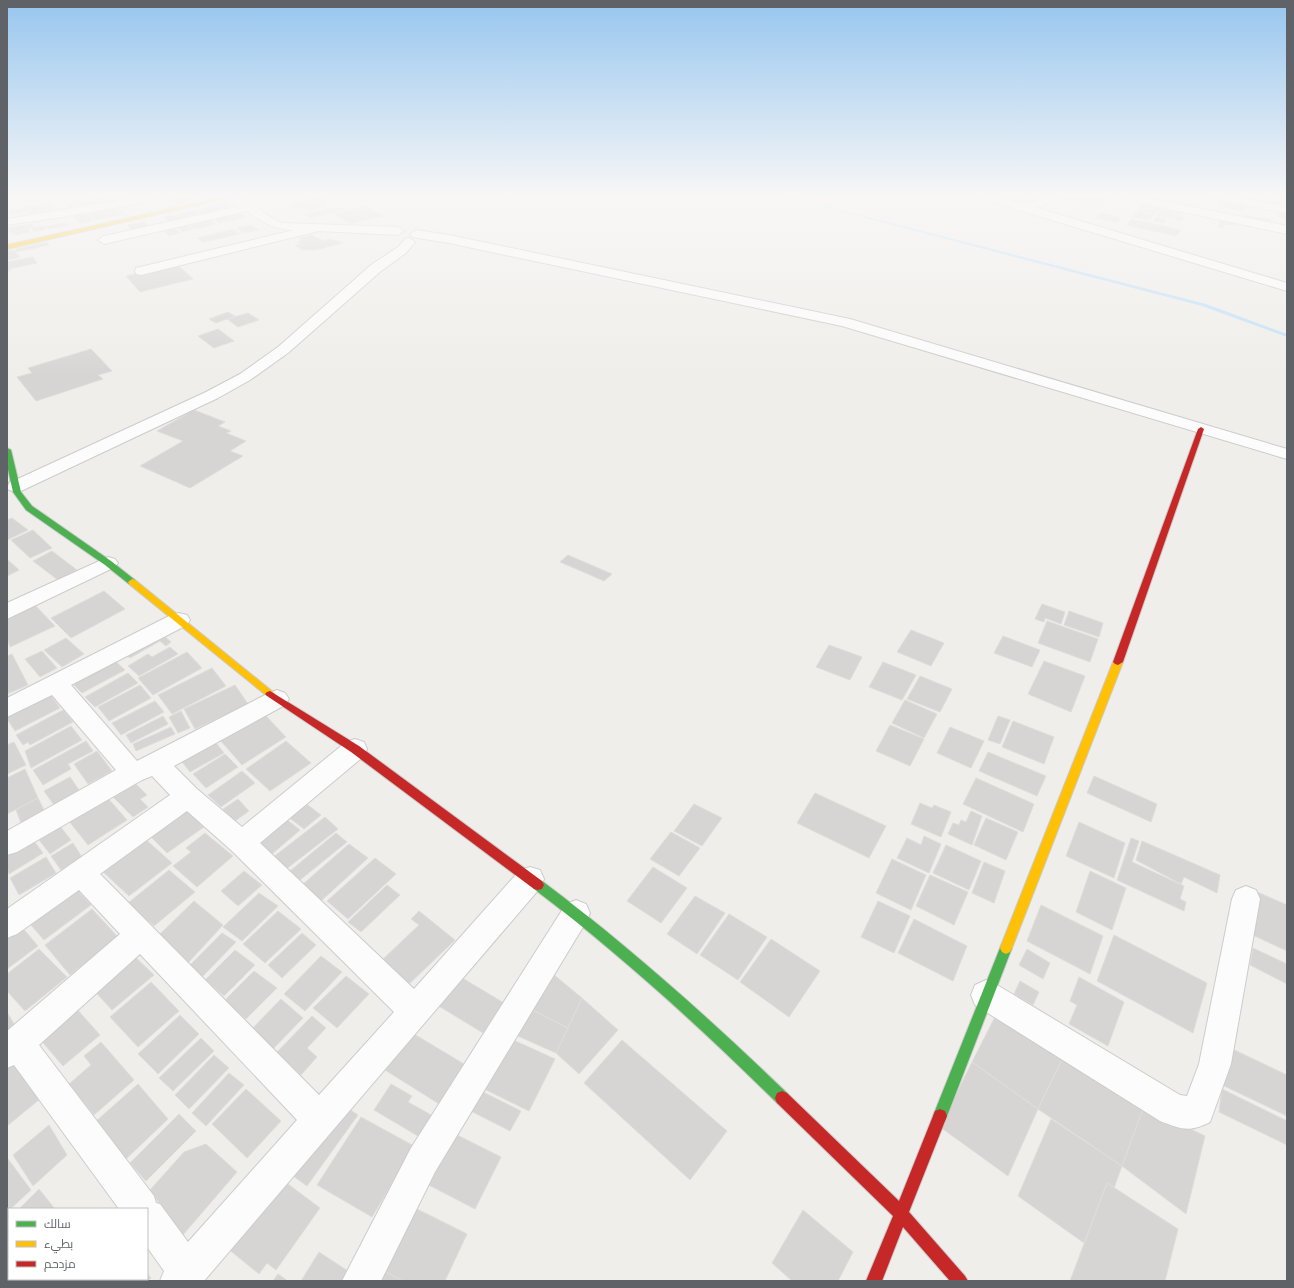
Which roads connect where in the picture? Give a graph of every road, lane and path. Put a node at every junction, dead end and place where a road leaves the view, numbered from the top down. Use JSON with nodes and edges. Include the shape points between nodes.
{"nodes":[{"id":1,"x":198,"y":257,"type":"edge"},
{"id":2,"x":381,"y":257,"type":"edge"},
{"id":3,"x":392,"y":257,"type":"edge"},
{"id":4,"x":537,"y":257,"type":"edge"},
{"id":5,"x":1187,"y":257,"type":"edge"},
{"id":6,"x":376,"y":268,"type":"junction"},
{"id":7,"x":141,"y":271,"type":"dead end"},
{"id":8,"x":1287,"y":287,"type":"edge"},
{"id":9,"x":1201,"y":429,"type":"junction"},
{"id":10,"x":7,"y":450,"type":"edge"},
{"id":11,"x":1287,"y":454,"type":"edge"},
{"id":12,"x":9,"y":468,"type":"edge"},
{"id":13,"x":13,"y":491,"type":"edge"},
{"id":14,"x":108,"y":563,"type":"junction"},
{"id":15,"x":12,"y":603,"type":"edge"},
{"id":16,"x":179,"y":620,"type":"junction"},
{"id":17,"x":55,"y":683,"type":"junction"},
{"id":18,"x":277,"y":699,"type":"junction"},
{"id":19,"x":7,"y":708,"type":"edge"},
{"id":20,"x":354,"y":749,"type":"junction"},
{"id":21,"x":145,"y":769,"type":"junction"},
{"id":22,"x":188,"y":796,"type":"junction"},
{"id":23,"x":242,"y":843,"type":"junction"},
{"id":24,"x":7,"y":844,"type":"edge"},
{"id":25,"x":81,"y":873,"type":"junction"},
{"id":26,"x":530,"y":879,"type":"junction"},
{"id":27,"x":1246,"y":898,"type":"dead end"},
{"id":28,"x":576,"y":913,"type":"junction"},
{"id":29,"x":7,"y":924,"type":"edge"},
{"id":30,"x":140,"y":935,"type":"junction"},
{"id":31,"x":986,"y":995,"type":"junction"},
{"id":32,"x":415,"y":1011,"type":"junction"},
{"id":33,"x":12,"y":1048,"type":"edge"},
{"id":34,"x":319,"y":1119,"type":"junction"},
{"id":35,"x":140,"y":1208,"type":"edge"},
{"id":36,"x":900,"y":1214,"type":"junction"},
{"id":37,"x":148,"y":1219,"type":"edge"},
{"id":38,"x":183,"y":1276,"type":"edge"},
{"id":39,"x":361,"y":1281,"type":"edge"},
{"id":40,"x":874,"y":1281,"type":"edge"},
{"id":41,"x":960,"y":1281,"type":"edge"}],
"edges":[{"from":1,"to":7,"type":"street"},
{"from":2,"to":6,"type":"street"},
{"from":3,"to":6,"type":"street"},
{"from":4,"to":9,"type":"street","via":[[845,322]]},
{"from":5,"to":8,"type":"street"},
{"from":6,"to":13,"type":"street","via":[[283,350],[245,377]]},
{"from":9,"to":11,"type":"street"},
{"from":9,"to":31,"type":"street","via":[[1104,701]]},
{"from":10,"to":12,"type":"street"},
{"from":12,"to":13,"type":"street"},
{"from":13,"to":14,"type":"street","via":[[33,511]]},
{"from":14,"to":15,"type":"street"},
{"from":14,"to":16,"type":"street"},
{"from":16,"to":17,"type":"street"},
{"from":16,"to":18,"type":"street"},
{"from":17,"to":19,"type":"street"},
{"from":17,"to":21,"type":"street"},
{"from":18,"to":20,"type":"street"},
{"from":18,"to":21,"type":"street"},
{"from":20,"to":23,"type":"street"},
{"from":20,"to":26,"type":"street"},
{"from":21,"to":22,"type":"street"},
{"from":21,"to":24,"type":"street"},
{"from":22,"to":23,"type":"street"},
{"from":22,"to":25,"type":"street"},
{"from":23,"to":32,"type":"street"},
{"from":25,"to":29,"type":"street"},
{"from":25,"to":30,"type":"street"},
{"from":26,"to":28,"type":"street"},
{"from":26,"to":32,"type":"street"},
{"from":27,"to":31,"type":"street","via":[[1215,1064],[1198,1110],[1193,1114],[1172,1109]]},
{"from":28,"to":36,"type":"street","via":[[683,1004]]},
{"from":28,"to":39,"type":"street","via":[[423,1160]]},
{"from":30,"to":33,"type":"street"},
{"from":30,"to":34,"type":"street"},
{"from":31,"to":36,"type":"street"},
{"from":32,"to":34,"type":"street"},
{"from":33,"to":35,"type":"street"},
{"from":34,"to":38,"type":"street"},
{"from":36,"to":40,"type":"street"},
{"from":36,"to":41,"type":"street"},
{"from":37,"to":38,"type":"street"}]}
